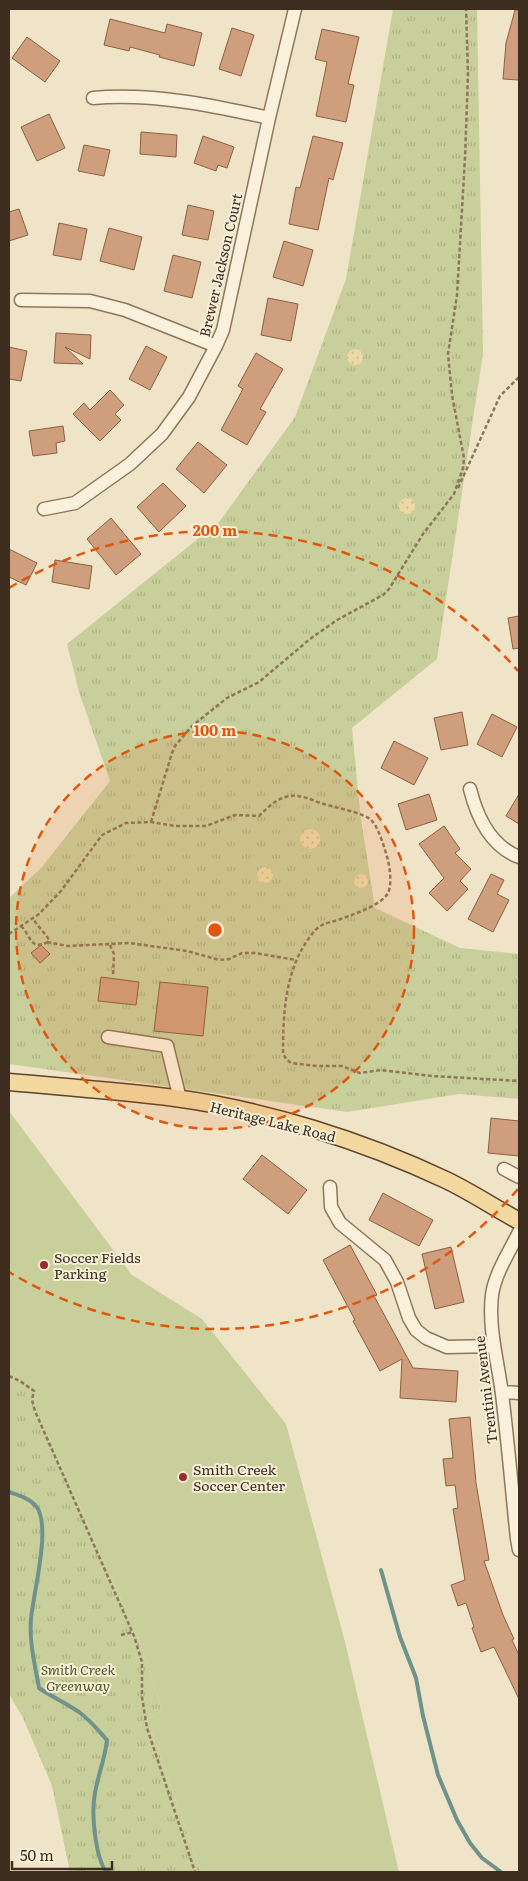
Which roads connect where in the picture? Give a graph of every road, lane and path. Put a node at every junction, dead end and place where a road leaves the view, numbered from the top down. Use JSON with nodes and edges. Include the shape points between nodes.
{"nodes":[{"id":1,"x":295,"y":9,"type":"edge"},
{"id":2,"x":466,"y":9,"type":"edge"},
{"id":3,"x":93,"y":98,"type":"dead end"},
{"id":4,"x":269,"y":118,"type":"junction"},
{"id":5,"x":21,"y":300,"type":"dead end"},
{"id":6,"x":216,"y":346,"type":"junction"},
{"id":7,"x":519,"y":377,"type":"edge"},
{"id":8,"x":456,"y":490,"type":"junction"},
{"id":9,"x":44,"y":509,"type":"dead end"},
{"id":10,"x":470,"y":790,"type":"dead end"},
{"id":11,"x":151,"y":822,"type":"junction"},
{"id":12,"x":519,"y":857,"type":"edge"},
{"id":13,"x":32,"y":918,"type":"junction"},
{"id":14,"x":21,"y":926,"type":"junction"},
{"id":15,"x":9,"y":934,"type":"edge"},
{"id":16,"x":47,"y":942,"type":"junction"},
{"id":17,"x":110,"y":945,"type":"junction"},
{"id":18,"x":297,"y":961,"type":"junction"},
{"id":19,"x":113,"y":975,"type":"dead end"},
{"id":20,"x":108,"y":1036,"type":"dead end"},
{"id":21,"x":519,"y":1081,"type":"edge"},
{"id":22,"x":9,"y":1082,"type":"edge"},
{"id":23,"x":180,"y":1099,"type":"junction"},
{"id":24,"x":504,"y":1169,"type":"dead end"},
{"id":25,"x":519,"y":1176,"type":"edge"},
{"id":26,"x":330,"y":1187,"type":"dead end"},
{"id":27,"x":519,"y":1221,"type":"edge"},
{"id":28,"x":519,"y":1232,"type":"edge"},
{"id":29,"x":494,"y":1346,"type":"junction"},
{"id":30,"x":9,"y":1376,"type":"edge"},
{"id":31,"x":502,"y":1392,"type":"junction"},
{"id":32,"x":519,"y":1392,"type":"edge"},
{"id":33,"x":519,"y":1550,"type":"edge"},
{"id":34,"x":133,"y":1632,"type":"junction"},
{"id":35,"x":121,"y":1634,"type":"dead end"},
{"id":36,"x":195,"y":1872,"type":"edge"}],
"edges":[{"from":1,"to":4,"type":"street","name":"Brewer Jackson Court"},
{"from":2,"to":8,"type":"path","via":[[466,158],[457,295],[448,354],[464,458]]},
{"from":3,"to":4,"type":"street","via":[[117,96],[188,101]]},
{"from":4,"to":6,"type":"street","name":"Brewer Jackson Court","via":[[223,330]]},
{"from":5,"to":6,"type":"street","via":[[90,301],[125,310]]},
{"from":6,"to":9,"type":"street","name":"Brewer Jackson Court","via":[[188,397],[162,434],[130,464],[75,502]]},
{"from":7,"to":8,"type":"path","via":[[500,396]]},
{"from":8,"to":11,"type":"path","via":[[383,595],[336,620],[259,682],[227,698],[192,726],[172,753]]},
{"from":10,"to":12,"type":"street","via":[[475,811],[485,829],[500,846]]},
{"from":11,"to":13,"type":"path","via":[[126,823],[102,835],[62,891]]},
{"from":11,"to":18,"type":"path","via":[[206,826],[235,815],[259,816],[278,798],[292,796],[353,811],[371,820],[378,829],[390,867],[387,894],[357,913],[324,923],[306,942]]},
{"from":13,"to":14,"type":"path"},
{"from":13,"to":16,"type":"path","via":[[48,938]]},
{"from":14,"to":15,"type":"path"},
{"from":14,"to":16,"type":"path","via":[[33,944]]},
{"from":16,"to":17,"type":"path","via":[[68,946]]},
{"from":17,"to":18,"type":"path","via":[[129,943],[187,951],[219,960],[255,953]]},
{"from":17,"to":19,"type":"path","via":[[114,954]]},
{"from":18,"to":21,"type":"path","via":[[285,1000],[283,1024],[283,1054],[291,1063],[342,1066],[360,1073],[382,1070]]},
{"from":20,"to":23,"type":"street","via":[[167,1046]]},
{"from":22,"to":23,"type":"main road","name":"Heritage Lake Road"},
{"from":23,"to":27,"type":"main road","name":"Heritage Lake Road","via":[[319,1131],[396,1158],[448,1181]]},
{"from":24,"to":25,"type":"street"},
{"from":26,"to":29,"type":"street","via":[[331,1207],[340,1223],[385,1260],[416,1330],[448,1347]]},
{"from":28,"to":29,"type":"street","name":"Trentini Avenue","via":[[492,1294]]},
{"from":29,"to":31,"type":"street","name":"Trentini Avenue"},
{"from":30,"to":34,"type":"path","via":[[34,1391],[34,1411]]},
{"from":31,"to":32,"type":"street"},
{"from":31,"to":33,"type":"street","name":"Trentini Avenue"},
{"from":34,"to":35,"type":"path"},
{"from":34,"to":36,"type":"path","via":[[142,1662],[142,1697],[147,1728]]}]}
